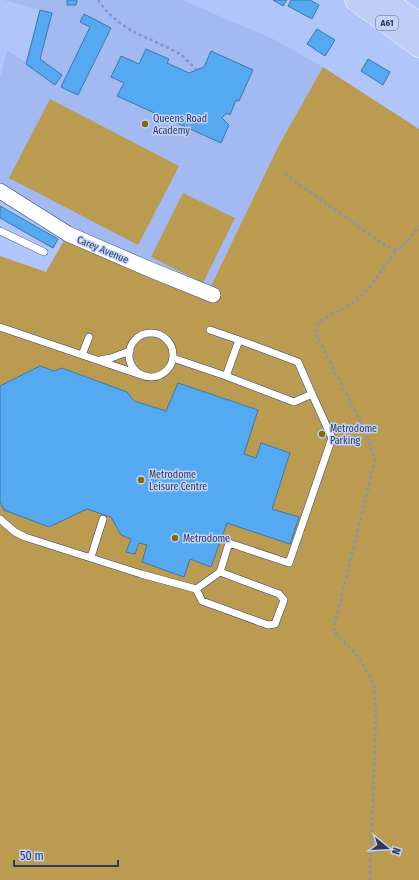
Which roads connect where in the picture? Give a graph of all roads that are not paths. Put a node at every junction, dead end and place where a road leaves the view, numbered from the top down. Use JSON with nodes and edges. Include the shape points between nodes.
{"nodes":[{"id":1,"x":356,"y":0,"type":"edge"},
{"id":2,"x":386,"y":0,"type":"edge"},
{"id":3,"x":419,"y":24,"type":"edge"},
{"id":4,"x":419,"y":46,"type":"edge"},
{"id":5,"x":0,"y":191,"type":"edge"},
{"id":6,"x":0,"y":231,"type":"edge"},
{"id":7,"x":44,"y":252,"type":"dead end"},
{"id":8,"x":213,"y":295,"type":"dead end"},
{"id":9,"x":0,"y":327,"type":"edge"},
{"id":10,"x":210,"y":330,"type":"dead end"},
{"id":11,"x":89,"y":337,"type":"dead end"},
{"id":12,"x":239,"y":340,"type":"junction"},
{"id":13,"x":130,"y":351,"type":"junction"},
{"id":14,"x":82,"y":355,"type":"junction"},
{"id":15,"x":173,"y":358,"type":"junction"},
{"id":16,"x":98,"y":360,"type":"junction"},
{"id":17,"x":141,"y":375,"type":"junction"},
{"id":18,"x":226,"y":376,"type":"junction"},
{"id":19,"x":312,"y":394,"type":"junction"},
{"id":20,"x":0,"y":519,"type":"edge"},
{"id":21,"x":103,"y":519,"type":"dead end"},
{"id":22,"x":91,"y":557,"type":"junction"},
{"id":23,"x":220,"y":572,"type":"junction"},
{"id":24,"x":196,"y":589,"type":"junction"}],
"edges":[{"from":1,"to":4,"type":"highway","number":"A61"},
{"from":2,"to":3,"type":"highway","number":"A61"},
{"from":5,"to":8,"type":"street","name":"Carey Avenue","via":[[68,234]]},
{"from":6,"to":7,"type":"lane"},
{"from":9,"to":14,"type":"lane"},
{"from":10,"to":12,"type":"lane"},
{"from":11,"to":14,"type":"lane"},
{"from":12,"to":18,"type":"lane"},
{"from":12,"to":19,"type":"lane","via":[[298,362]]},
{"from":13,"to":15,"type":"lane","via":[[138,338],[147,334],[158,334],[170,343]]},
{"from":13,"to":16,"type":"lane"},
{"from":13,"to":17,"type":"lane","via":[[130,362]]},
{"from":14,"to":16,"type":"lane"},
{"from":15,"to":17,"type":"lane","via":[[170,367],[160,376]]},
{"from":15,"to":18,"type":"lane"},
{"from":16,"to":17,"type":"lane"},
{"from":18,"to":19,"type":"lane","via":[[294,402]]},
{"from":19,"to":23,"type":"lane","via":[[332,438],[289,563],[229,543]]},
{"from":20,"to":22,"type":"lane","via":[[25,537]]},
{"from":21,"to":22,"type":"lane"},
{"from":22,"to":24,"type":"lane"},
{"from":23,"to":24,"type":"lane"},
{"from":23,"to":24,"type":"lane","via":[[279,594],[284,600],[275,624],[268,625],[202,601]]}]}
